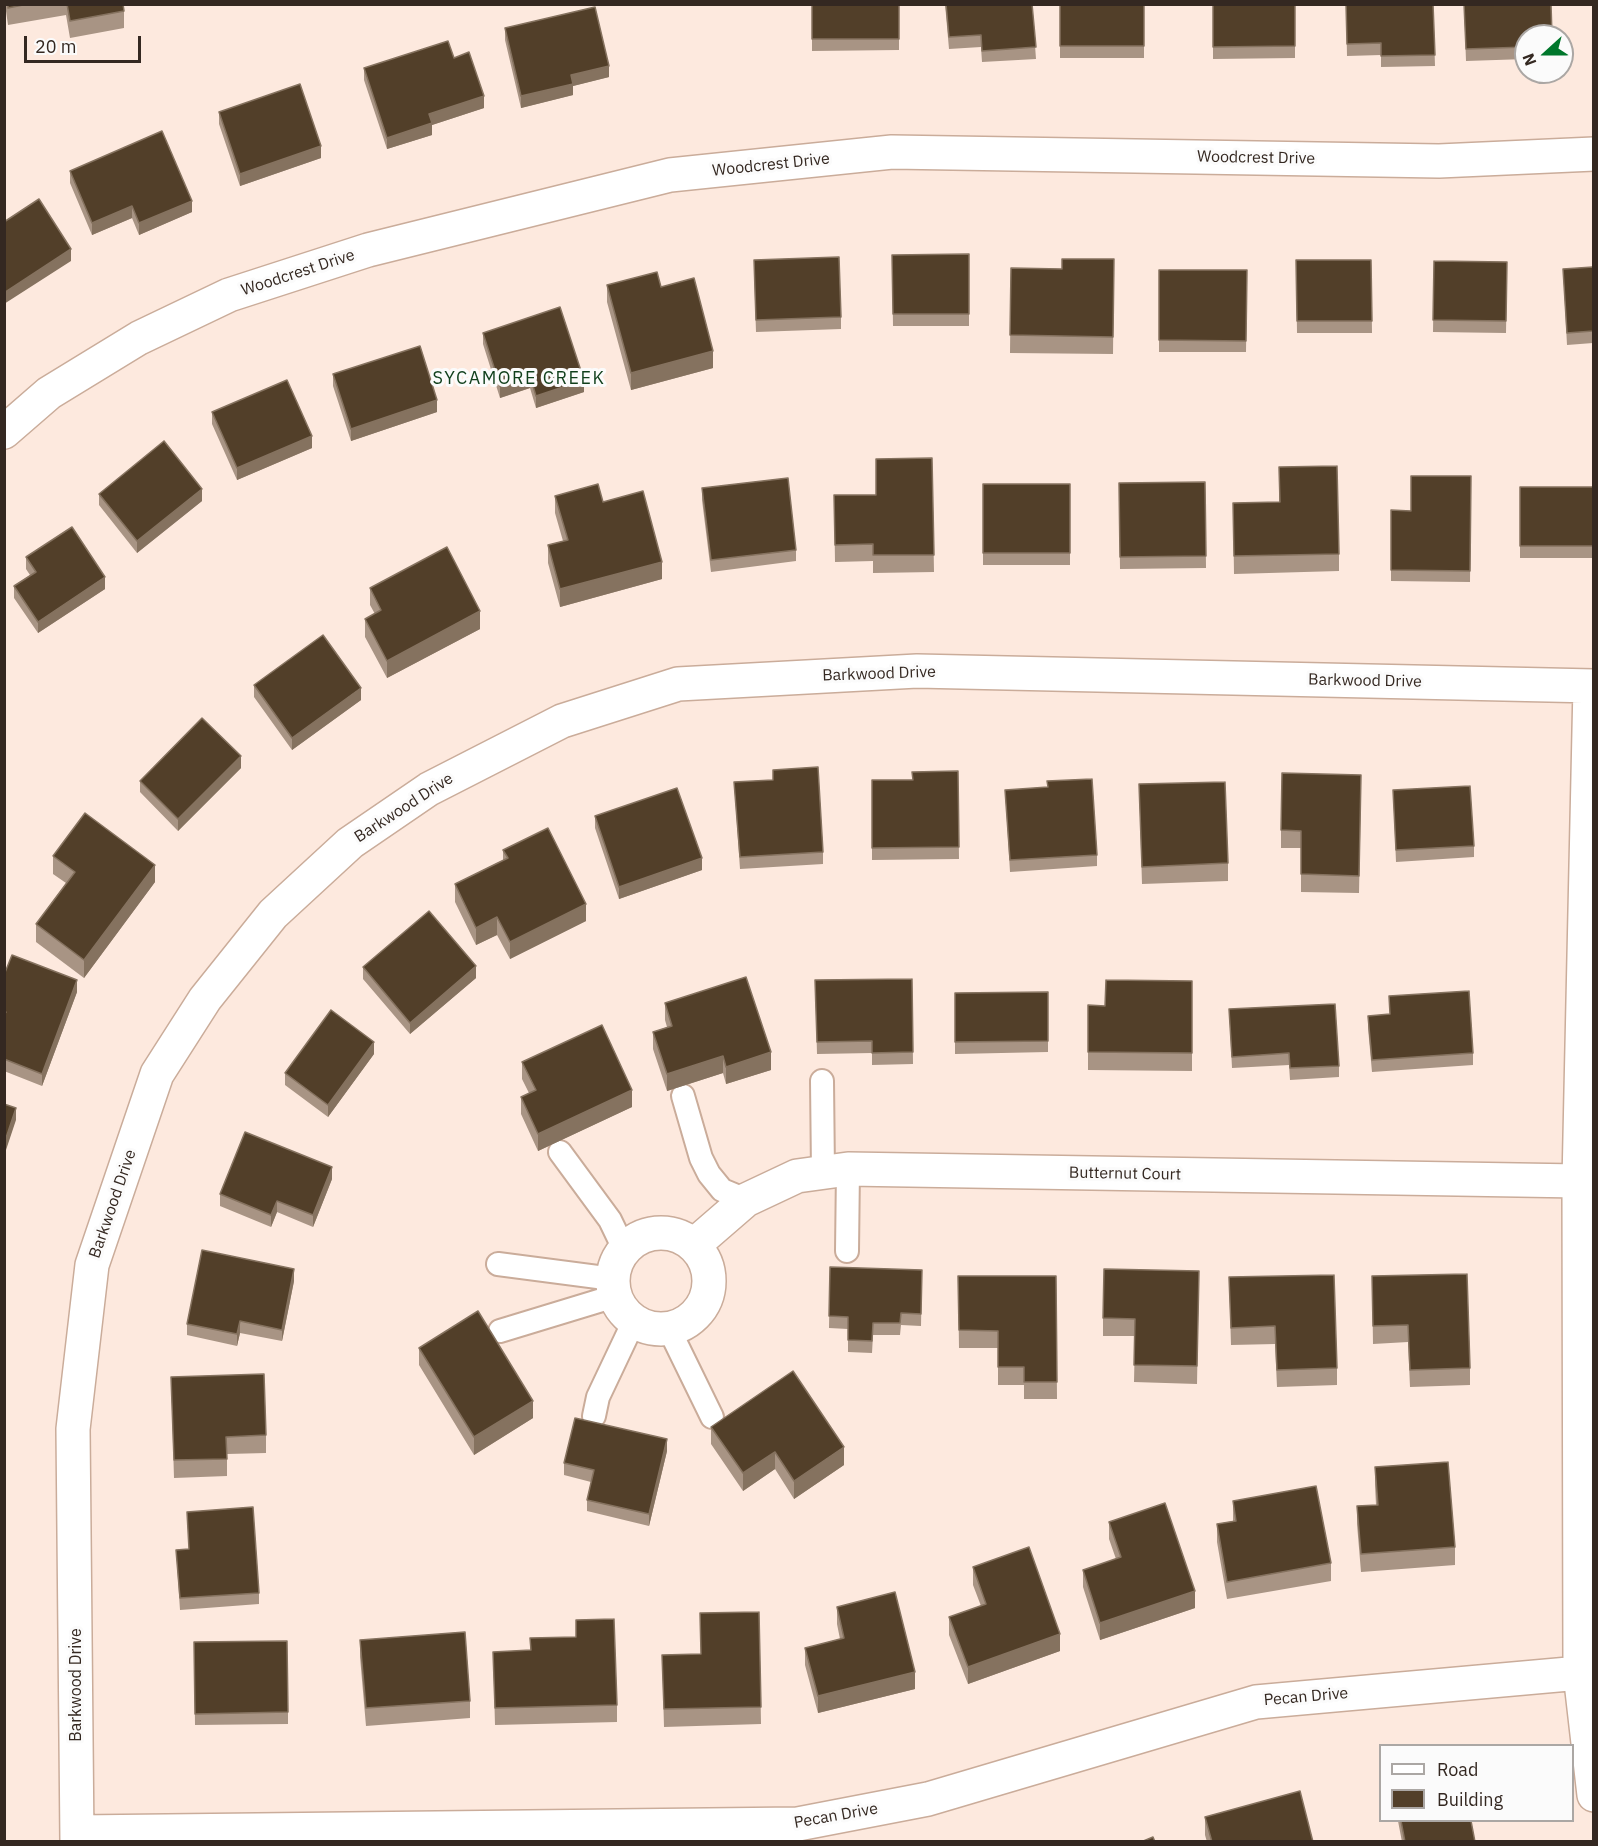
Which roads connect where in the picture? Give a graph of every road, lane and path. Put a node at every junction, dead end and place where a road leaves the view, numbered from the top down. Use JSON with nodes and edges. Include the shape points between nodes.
{"nodes":[{"id":1,"x":1593,"y":154,"type":"edge"},
{"id":2,"x":4,"y":432,"type":"edge"},
{"id":3,"x":1592,"y":686,"type":"edge"},
{"id":4,"x":822,"y":1081,"type":"dead end"},
{"id":5,"x":683,"y":1096,"type":"edge"},
{"id":6,"x":560,"y":1152,"type":"edge"},
{"id":7,"x":836,"y":1170,"type":"junction"},
{"id":8,"x":1579,"y":1182,"type":"junction"},
{"id":9,"x":746,"y":1200,"type":"junction"},
{"id":10,"x":694,"y":1245,"type":"junction"},
{"id":11,"x":624,"y":1249,"type":"junction"},
{"id":12,"x":847,"y":1251,"type":"dead end"},
{"id":13,"x":498,"y":1264,"type":"dead end"},
{"id":14,"x":614,"y":1287,"type":"junction"},
{"id":15,"x":634,"y":1321,"type":"junction"},
{"id":16,"x":669,"y":1329,"type":"junction"},
{"id":17,"x":500,"y":1330,"type":"dead end"},
{"id":18,"x":594,"y":1416,"type":"dead end"},
{"id":19,"x":712,"y":1417,"type":"dead end"},
{"id":20,"x":1580,"y":1673,"type":"junction"},
{"id":21,"x":1593,"y":1795,"type":"edge"},
{"id":22,"x":77,"y":1837,"type":"edge"}],
"edges":[{"from":1,"to":2,"type":"street","name":"Woodcrest Drive","via":[[1439,161],[892,152],[670,175],[368,250],[229,295],[140,338],[50,393]]},
{"from":3,"to":8,"type":"street"},
{"from":3,"to":22,"type":"street","name":"Barkwood Drive","via":[[917,671],[678,684],[562,721],[429,789],[350,843],[273,914],[205,999],[157,1074],[92,1265],[73,1429]]},
{"from":4,"to":7,"type":"lane"},
{"from":5,"to":9,"type":"lane","via":[[709,1174],[722,1190]]},
{"from":6,"to":11,"type":"lane","via":[[610,1220]]},
{"from":7,"to":8,"type":"street","name":"Butternut Court"},
{"from":7,"to":9,"type":"street","name":"Butternut Court","via":[[797,1176]]},
{"from":7,"to":12,"type":"lane"},
{"from":8,"to":20,"type":"street"},
{"from":9,"to":10,"type":"street","name":"Butternut Court"},
{"from":10,"to":11,"type":"street","via":[[666,1232],[650,1233]]},
{"from":10,"to":16,"type":"street","via":[[710,1276],[708,1295],[686,1323]]},
{"from":11,"to":14,"type":"street","via":[[615,1263]]},
{"from":13,"to":14,"type":"lane"},
{"from":14,"to":15,"type":"street","via":[[622,1310]]},
{"from":14,"to":17,"type":"lane"},
{"from":15,"to":16,"type":"street","via":[[651,1328]]},
{"from":15,"to":18,"type":"lane","via":[[598,1397]]},
{"from":16,"to":19,"type":"lane"},
{"from":20,"to":21,"type":"street"},
{"from":20,"to":22,"type":"street","name":"Pecan Drive","via":[[1257,1702],[928,1799],[798,1824]]}]}
